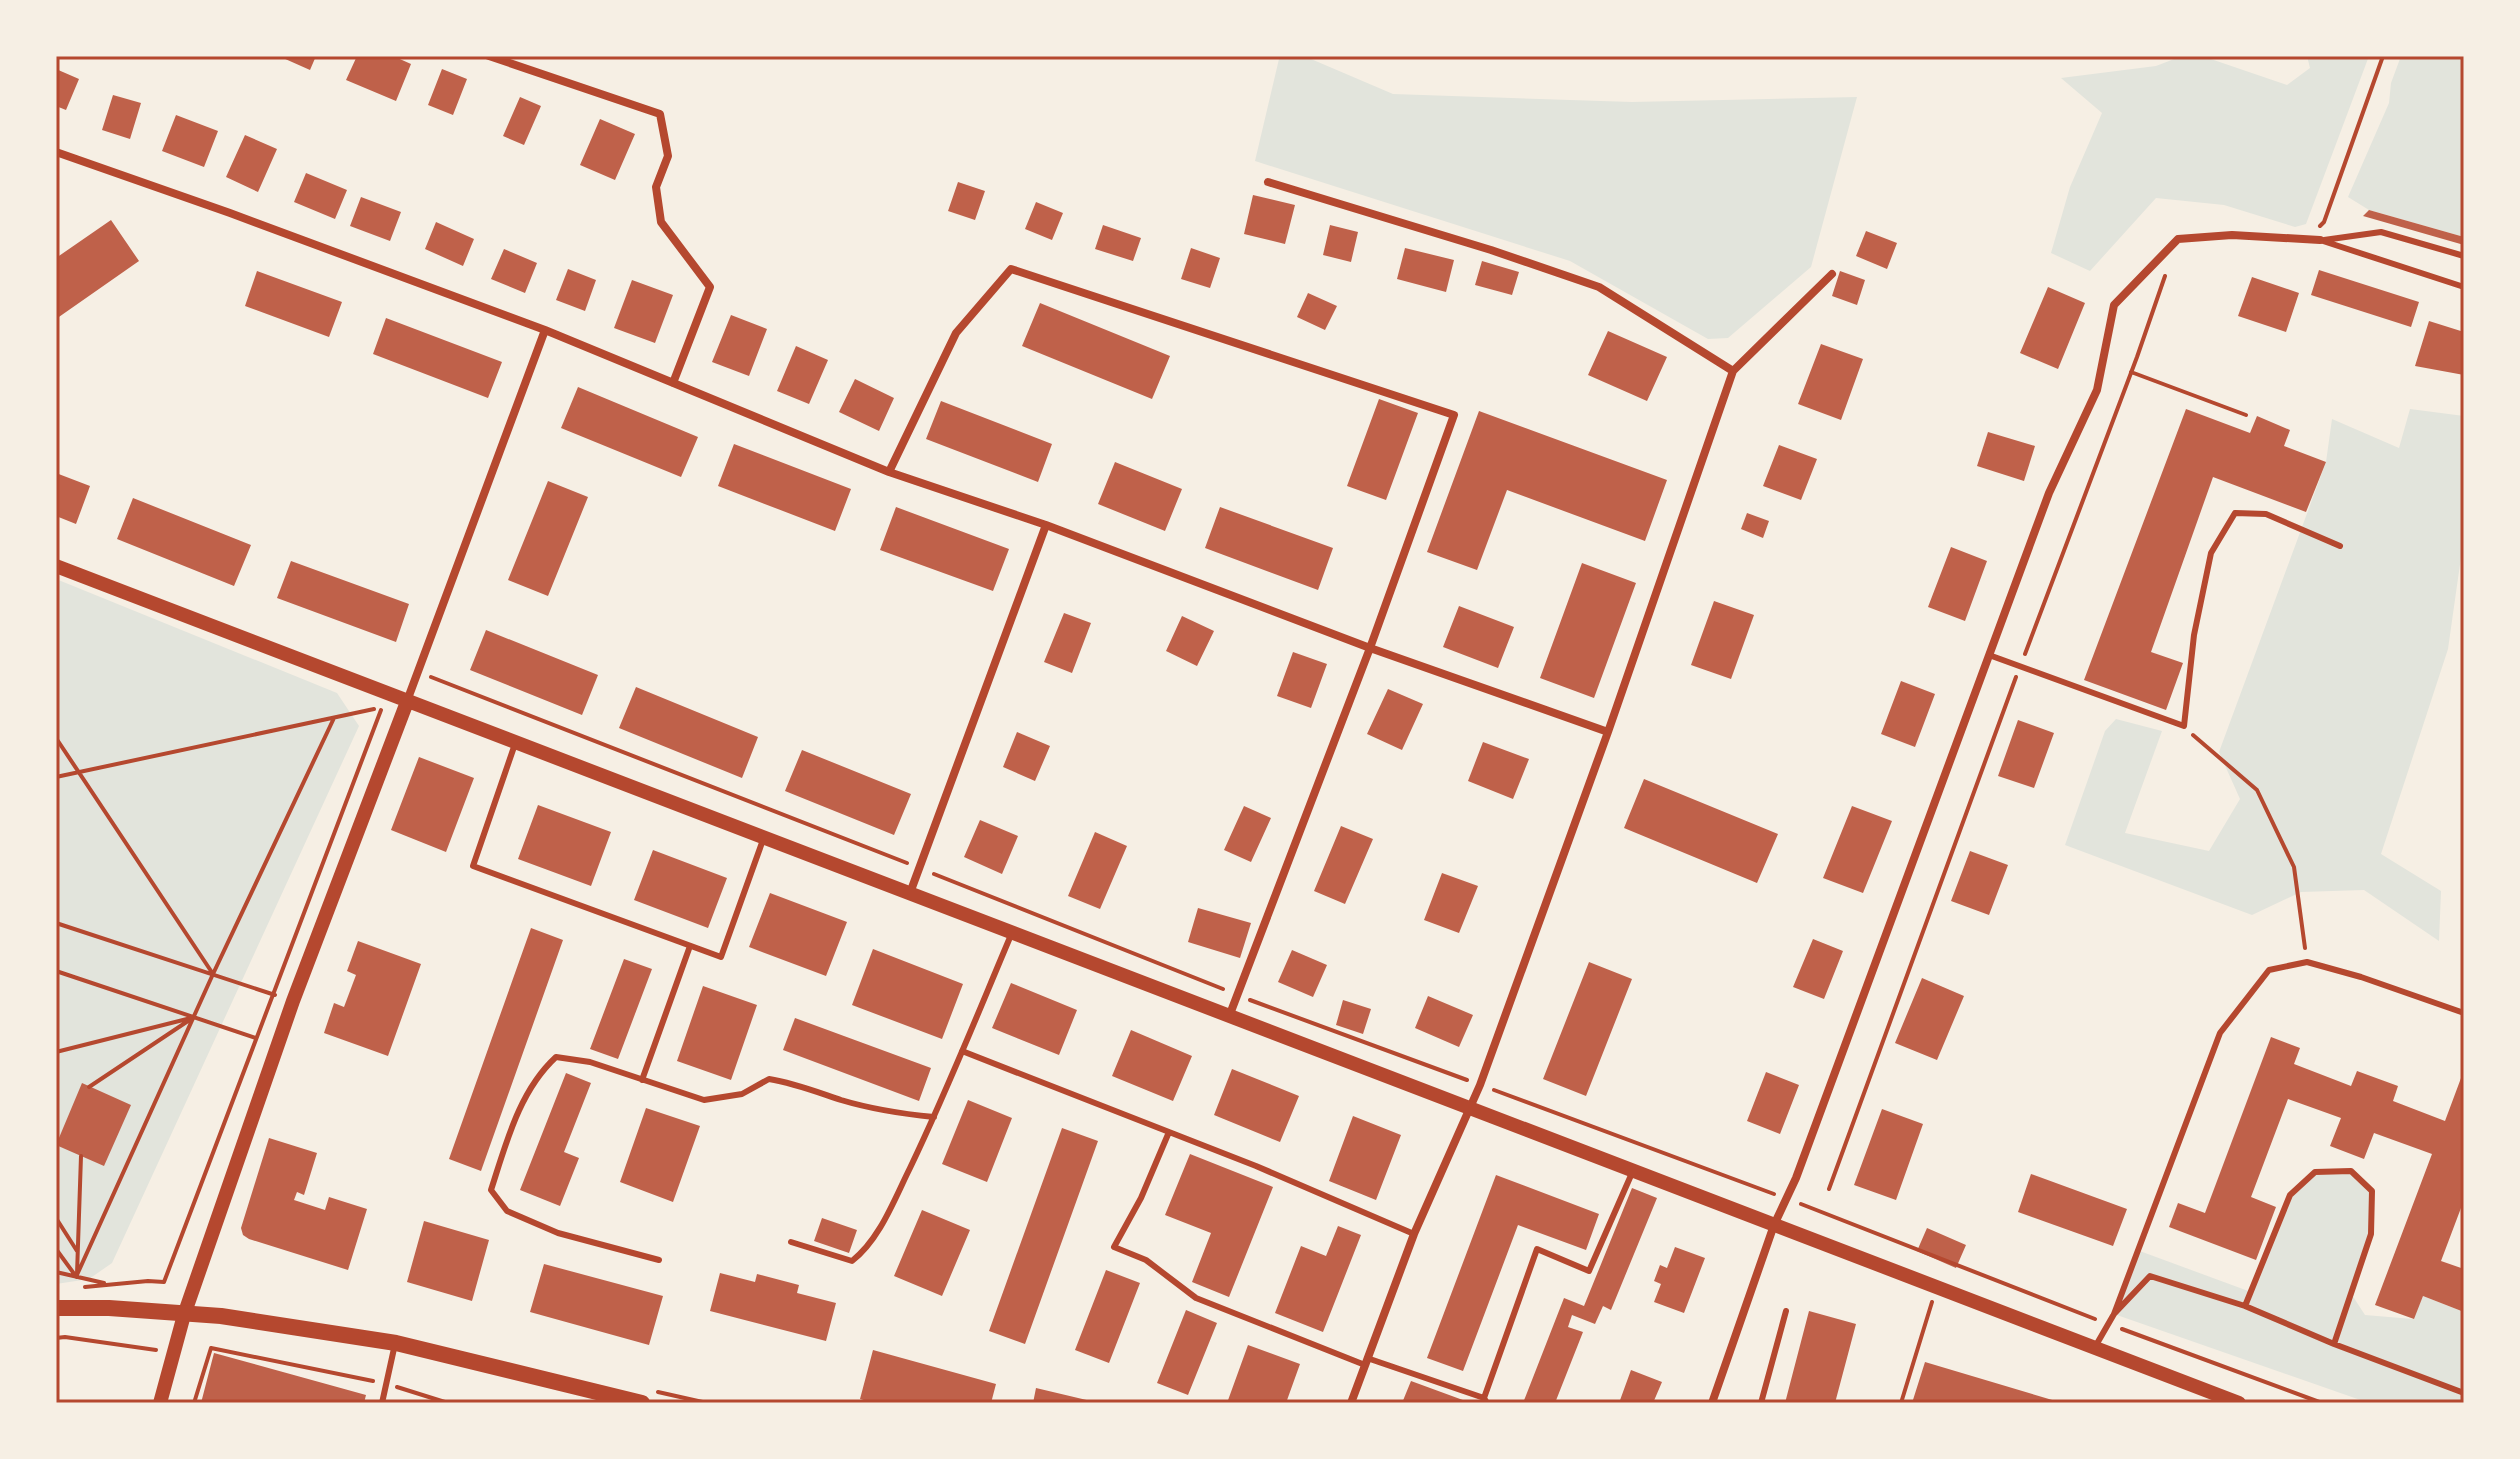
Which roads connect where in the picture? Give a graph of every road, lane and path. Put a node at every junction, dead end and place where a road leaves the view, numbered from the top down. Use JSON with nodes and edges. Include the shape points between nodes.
{"nodes":[{"id":1,"x":489,"y":56,"type":"edge"},
{"id":2,"x":2383,"y":56,"type":"edge"},
{"id":3,"x":56,"y":152,"type":"edge"},
{"id":4,"x":1268,"y":182,"type":"dead end"},
{"id":5,"x":2324,"y":222,"type":"dead end"},
{"id":6,"x":2178,"y":239,"type":"junction"},
{"id":7,"x":2320,"y":240,"type":"junction"},
{"id":8,"x":2464,"y":256,"type":"edge"},
{"id":9,"x":1832,"y":274,"type":"dead end"},
{"id":10,"x":2464,"y":287,"type":"edge"},
{"id":11,"x":545,"y":330,"type":"junction"},
{"id":12,"x":1733,"y":371,"type":"junction"},
{"id":13,"x":2131,"y":372,"type":"junction"},
{"id":14,"x":673,"y":383,"type":"junction"},
{"id":15,"x":2246,"y":415,"type":"dead end"},
{"id":16,"x":889,"y":472,"type":"junction"},
{"id":17,"x":1046,"y":525,"type":"junction"},
{"id":18,"x":2340,"y":546,"type":"dead end"},
{"id":19,"x":56,"y":566,"type":"edge"},
{"id":20,"x":1370,"y":648,"type":"junction"},
{"id":21,"x":1989,"y":655,"type":"junction"},
{"id":22,"x":2020,"y":666,"type":"junction"},
{"id":23,"x":418,"y":671,"type":"junction"},
{"id":24,"x":407,"y":702,"type":"junction"},
{"id":25,"x":334,"y":718,"type":"junction"},
{"id":26,"x":2184,"y":726,"type":"junction"},
{"id":27,"x":1608,"y":732,"type":"junction"},
{"id":28,"x":56,"y":738,"type":"edge"},
{"id":29,"x":516,"y":741,"type":"junction"},
{"id":30,"x":79,"y":773,"type":"junction"},
{"id":31,"x":56,"y":777,"type":"edge"},
{"id":32,"x":764,"y":837,"type":"junction"},
{"id":33,"x":919,"y":868,"type":"junction"},
{"id":34,"x":910,"y":893,"type":"junction"},
{"id":35,"x":56,"y":923,"type":"edge"},
{"id":36,"x":1012,"y":932,"type":"junction"},
{"id":37,"x":690,"y":946,"type":"junction"},
{"id":38,"x":2307,"y":962,"type":"junction"},
{"id":39,"x":56,"y":971,"type":"edge"},
{"id":40,"x":213,"y":974,"type":"junction"},
{"id":41,"x":273,"y":994,"type":"junction"},
{"id":42,"x":1238,"y":995,"type":"junction"},
{"id":43,"x":293,"y":1001,"type":"junction"},
{"id":44,"x":2464,"y":1006,"type":"edge"},
{"id":45,"x":2451,"y":1008,"type":"junction"},
{"id":46,"x":2464,"y":1013,"type":"edge"},
{"id":47,"x":1230,"y":1014,"type":"junction"},
{"id":48,"x":193,"y":1017,"type":"junction"},
{"id":49,"x":257,"y":1039,"type":"junction"},
{"id":50,"x":277,"y":1046,"type":"junction"},
{"id":51,"x":962,"y":1051,"type":"junction"},
{"id":52,"x":56,"y":1052,"type":"edge"},
{"id":53,"x":642,"y":1080,"type":"junction"},
{"id":54,"x":1480,"y":1085,"type":"junction"},
{"id":55,"x":89,"y":1087,"type":"dead end"},
{"id":56,"x":1471,"y":1108,"type":"junction"},
{"id":57,"x":934,"y":1117,"type":"junction"},
{"id":58,"x":1169,"y":1132,"type":"junction"},
{"id":59,"x":81,"y":1156,"type":"dead end"},
{"id":60,"x":1634,"y":1170,"type":"junction"},
{"id":61,"x":1829,"y":1189,"type":"dead end"},
{"id":62,"x":1786,"y":1198,"type":"junction"},
{"id":63,"x":56,"y":1218,"type":"edge"},
{"id":64,"x":1774,"y":1225,"type":"junction"},
{"id":65,"x":1414,"y":1234,"type":"junction"},
{"id":66,"x":791,"y":1242,"type":"dead end"},
{"id":67,"x":56,"y":1249,"type":"edge"},
{"id":68,"x":78,"y":1253,"type":"junction"},
{"id":69,"x":659,"y":1260,"type":"dead end"},
{"id":70,"x":56,"y":1272,"type":"edge"},
{"id":71,"x":76,"y":1277,"type":"junction"},
{"id":72,"x":110,"y":1284,"type":"junction"},
{"id":73,"x":83,"y":1287,"type":"dead end"},
{"id":74,"x":1937,"y":1288,"type":"junction"},
{"id":75,"x":2245,"y":1306,"type":"junction"},
{"id":76,"x":56,"y":1308,"type":"edge"},
{"id":77,"x":1786,"y":1311,"type":"dead end"},
{"id":78,"x":2114,"y":1314,"type":"junction"},
{"id":79,"x":184,"y":1315,"type":"junction"},
{"id":80,"x":2109,"y":1325,"type":"junction"},
{"id":81,"x":56,"y":1338,"type":"edge"},
{"id":82,"x":396,"y":1343,"type":"junction"},
{"id":83,"x":2334,"y":1344,"type":"junction"},
{"id":84,"x":2095,"y":1347,"type":"junction"},
{"id":85,"x":156,"y":1350,"type":"dead end"},
{"id":86,"x":1366,"y":1362,"type":"junction"},
{"id":87,"x":386,"y":1383,"type":"junction"},
{"id":88,"x":2464,"y":1393,"type":"edge"},
{"id":89,"x":2214,"y":1399,"type":"edge"},
{"id":90,"x":1485,"y":1400,"type":"edge"},
{"id":91,"x":160,"y":1403,"type":"edge"},
{"id":92,"x":194,"y":1403,"type":"edge"},
{"id":93,"x":382,"y":1403,"type":"edge"},
{"id":94,"x":448,"y":1403,"type":"edge"},
{"id":95,"x":642,"y":1403,"type":"edge"},
{"id":96,"x":1351,"y":1403,"type":"edge"},
{"id":97,"x":1712,"y":1403,"type":"edge"},
{"id":98,"x":1761,"y":1403,"type":"edge"},
{"id":99,"x":1901,"y":1403,"type":"edge"},
{"id":100,"x":2239,"y":1403,"type":"edge"},
{"id":101,"x":2322,"y":1403,"type":"edge"}],
"edges":[{"from":1,"to":14,"type":"street","via":[[660,114],[668,156],[656,187],[661,222],[710,287]]},
{"from":2,"to":5,"type":"path"},
{"from":3,"to":11,"type":"street"},
{"from":4,"to":12,"type":"street","via":[[1599,287]]},
{"from":6,"to":7,"type":"street","via":[[2232,235]]},
{"from":6,"to":13,"type":"path"},
{"from":6,"to":21,"type":"street","via":[[2114,305],[2097,390],[2049,493]]},
{"from":7,"to":8,"type":"lane","via":[[2381,232]]},
{"from":7,"to":10,"type":"lane"},
{"from":9,"to":12,"type":"street"},
{"from":11,"to":14,"type":"street"},
{"from":11,"to":23,"type":"street"},
{"from":12,"to":27,"type":"street"},
{"from":13,"to":15,"type":"path"},
{"from":13,"to":22,"type":"path"},
{"from":14,"to":16,"type":"street"},
{"from":16,"to":17,"type":"street"},
{"from":16,"to":20,"type":"street","via":[[956,333],[1011,269],[1454,415]]},
{"from":17,"to":20,"type":"street"},
{"from":17,"to":33,"type":"street"},
{"from":18,"to":26,"type":"lane","via":[[2266,514],[2235,513],[2211,553],[2194,635]]},
{"from":19,"to":24,"type":"street"},
{"from":20,"to":27,"type":"street"},
{"from":20,"to":42,"type":"street"},
{"from":21,"to":22,"type":"lane"},
{"from":21,"to":62,"type":"street"},
{"from":22,"to":26,"type":"lane"},
{"from":22,"to":61,"type":"path"},
{"from":23,"to":24,"type":"street"},
{"from":23,"to":33,"type":"path"},
{"from":24,"to":29,"type":"street"},
{"from":24,"to":43,"type":"street"},
{"from":25,"to":30,"type":"path"},
{"from":25,"to":40,"type":"path"},
{"from":25,"to":41,"type":"path","via":[[381,708]]},
{"from":26,"to":38,"type":"path","via":[[2257,790],[2294,867]]},
{"from":27,"to":54,"type":"street"},
{"from":28,"to":30,"type":"path"},
{"from":29,"to":32,"type":"street"},
{"from":29,"to":37,"type":"lane","via":[[473,866]]},
{"from":30,"to":31,"type":"path"},
{"from":30,"to":40,"type":"path"},
{"from":32,"to":34,"type":"street"},
{"from":32,"to":37,"type":"lane","via":[[721,957]]},
{"from":33,"to":34,"type":"street"},
{"from":33,"to":42,"type":"path"},
{"from":34,"to":36,"type":"street"},
{"from":35,"to":40,"type":"path"},
{"from":36,"to":47,"type":"street"},
{"from":36,"to":51,"type":"lane"},
{"from":37,"to":53,"type":"lane"},
{"from":38,"to":45,"type":"lane"},
{"from":38,"to":78,"type":"lane","via":[[2269,970],[2220,1033]]},
{"from":39,"to":48,"type":"path"},
{"from":40,"to":41,"type":"path"},
{"from":40,"to":48,"type":"path"},
{"from":41,"to":43,"type":"path"},
{"from":41,"to":49,"type":"path"},
{"from":42,"to":47,"type":"street"},
{"from":42,"to":54,"type":"path"},
{"from":43,"to":50,"type":"street"},
{"from":44,"to":45,"type":"lane"},
{"from":45,"to":46,"type":"lane"},
{"from":47,"to":56,"type":"street"},
{"from":48,"to":49,"type":"path"},
{"from":48,"to":52,"type":"path"},
{"from":48,"to":55,"type":"path"},
{"from":48,"to":71,"type":"path"},
{"from":49,"to":50,"type":"path"},
{"from":49,"to":72,"type":"path","via":[[164,1282]]},
{"from":50,"to":79,"type":"street"},
{"from":51,"to":57,"type":"lane"},
{"from":51,"to":58,"type":"lane"},
{"from":53,"to":57,"type":"lane","via":[[704,1100],[742,1094],[769,1079],[843,1101]]},
{"from":53,"to":69,"type":"lane","via":[[556,1057],[541,1071],[513,1123],[491,1190],[507,1211],[558,1233]]},
{"from":54,"to":56,"type":"street"},
{"from":54,"to":62,"type":"path"},
{"from":56,"to":60,"type":"street"},
{"from":56,"to":65,"type":"street"},
{"from":57,"to":66,"type":"lane","via":[[866,1250],[852,1261]]},
{"from":58,"to":65,"type":"lane"},
{"from":58,"to":86,"type":"lane","via":[[1114,1247],[1146,1260],[1196,1298]]},
{"from":59,"to":68,"type":"path"},
{"from":60,"to":64,"type":"street"},
{"from":60,"to":90,"type":"lane","via":[[1589,1271],[1537,1249]]},
{"from":62,"to":64,"type":"street"},
{"from":62,"to":80,"type":"path"},
{"from":63,"to":68,"type":"path"},
{"from":64,"to":74,"type":"street"},
{"from":64,"to":97,"type":"street"},
{"from":65,"to":86,"type":"street"},
{"from":67,"to":71,"type":"path"},
{"from":68,"to":71,"type":"path"},
{"from":70,"to":71,"type":"path"},
{"from":71,"to":72,"type":"path"},
{"from":72,"to":73,"type":"path"},
{"from":74,"to":84,"type":"street"},
{"from":74,"to":99,"type":"path"},
{"from":75,"to":78,"type":"lane","via":[[2150,1276]]},
{"from":75,"to":83,"type":"lane"},
{"from":75,"to":83,"type":"lane","via":[[2290,1195],[2315,1172],[2351,1171],[2372,1191],[2371,1234]]},
{"from":76,"to":79,"type":"main road"},
{"from":77,"to":98,"type":"lane"},
{"from":78,"to":80,"type":"lane"},
{"from":79,"to":82,"type":"main road"},
{"from":79,"to":91,"type":"street"},
{"from":80,"to":84,"type":"lane"},
{"from":80,"to":101,"type":"path"},
{"from":81,"to":85,"type":"path"},
{"from":82,"to":87,"type":"lane"},
{"from":82,"to":95,"type":"main road"},
{"from":83,"to":88,"type":"lane"},
{"from":84,"to":89,"type":"street"},
{"from":86,"to":90,"type":"lane"},
{"from":86,"to":96,"type":"street"},
{"from":87,"to":92,"type":"path","via":[[211,1348]]},
{"from":87,"to":93,"type":"lane"},
{"from":87,"to":94,"type":"path"},
{"from":89,"to":100,"type":"street"}]}
